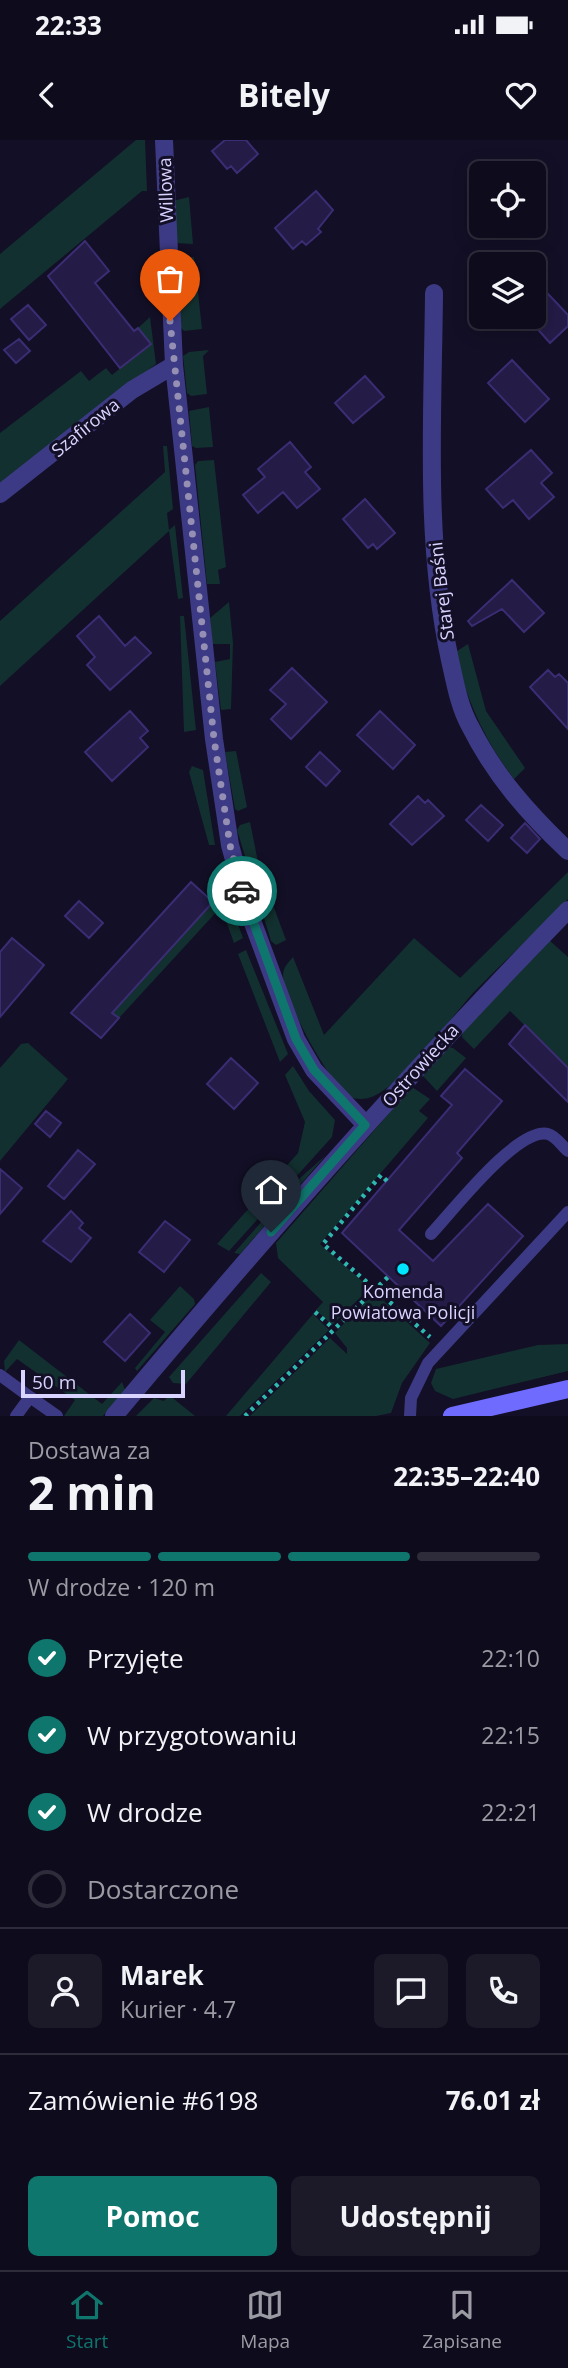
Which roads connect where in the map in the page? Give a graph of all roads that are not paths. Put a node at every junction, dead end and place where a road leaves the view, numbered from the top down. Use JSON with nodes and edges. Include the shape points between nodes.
{"nodes":[{"id":1,"x":164,"y":140,"type":"edge"},
{"id":2,"x":434,"y":293,"type":"dead end"},
{"id":3,"x":174,"y":365,"type":"junction"},
{"id":4,"x":0,"y":494,"type":"edge"},
{"id":5,"x":568,"y":851,"type":"edge"},
{"id":6,"x":568,"y":910,"type":"edge"},
{"id":7,"x":365,"y":1125,"type":"junction"},
{"id":8,"x":568,"y":1152,"type":"edge"},
{"id":9,"x":568,"y":1212,"type":"edge"},
{"id":10,"x":431,"y":1234,"type":"dead end"},
{"id":11,"x":0,"y":1376,"type":"edge"},
{"id":12,"x":568,"y":1389,"type":"edge"},
{"id":13,"x":30,"y":1397,"type":"junction"},
{"id":14,"x":476,"y":1413,"type":"edge"},
{"id":15,"x":16,"y":1416,"type":"edge"},
{"id":16,"x":57,"y":1416,"type":"edge"},
{"id":17,"x":114,"y":1416,"type":"edge"},
{"id":18,"x":410,"y":1416,"type":"edge"},
{"id":19,"x":452,"y":1416,"type":"edge"}],
"edges":[{"from":1,"to":3,"type":"street","name":"Willowa"},
{"from":2,"to":5,"type":"street","name":"Starej Baśni","via":[[434,533],[455,683],[469,725],[492,765],[526,811]]},
{"from":3,"to":4,"type":"street","name":"Szafirowa","via":[[132,390]]},
{"from":3,"to":7,"type":"street","name":"Willowa","via":[[211,714],[230,845],[247,907],[296,1039],[314,1070]]},
{"from":6,"to":7,"type":"street","name":"Ostrowiecka"},
{"from":7,"to":17,"type":"street","name":"Ostrowiecka"},
{"from":8,"to":10,"type":"lane","via":[[552,1135],[536,1135],[518,1143]]},
{"from":9,"to":18,"type":"lane","via":[[441,1347],[414,1389]]},
{"from":11,"to":13,"type":"lane"},
{"from":12,"to":14,"type":"street"},
{"from":13,"to":15,"type":"lane"},
{"from":13,"to":16,"type":"lane"},
{"from":14,"to":19,"type":"street"}]}
